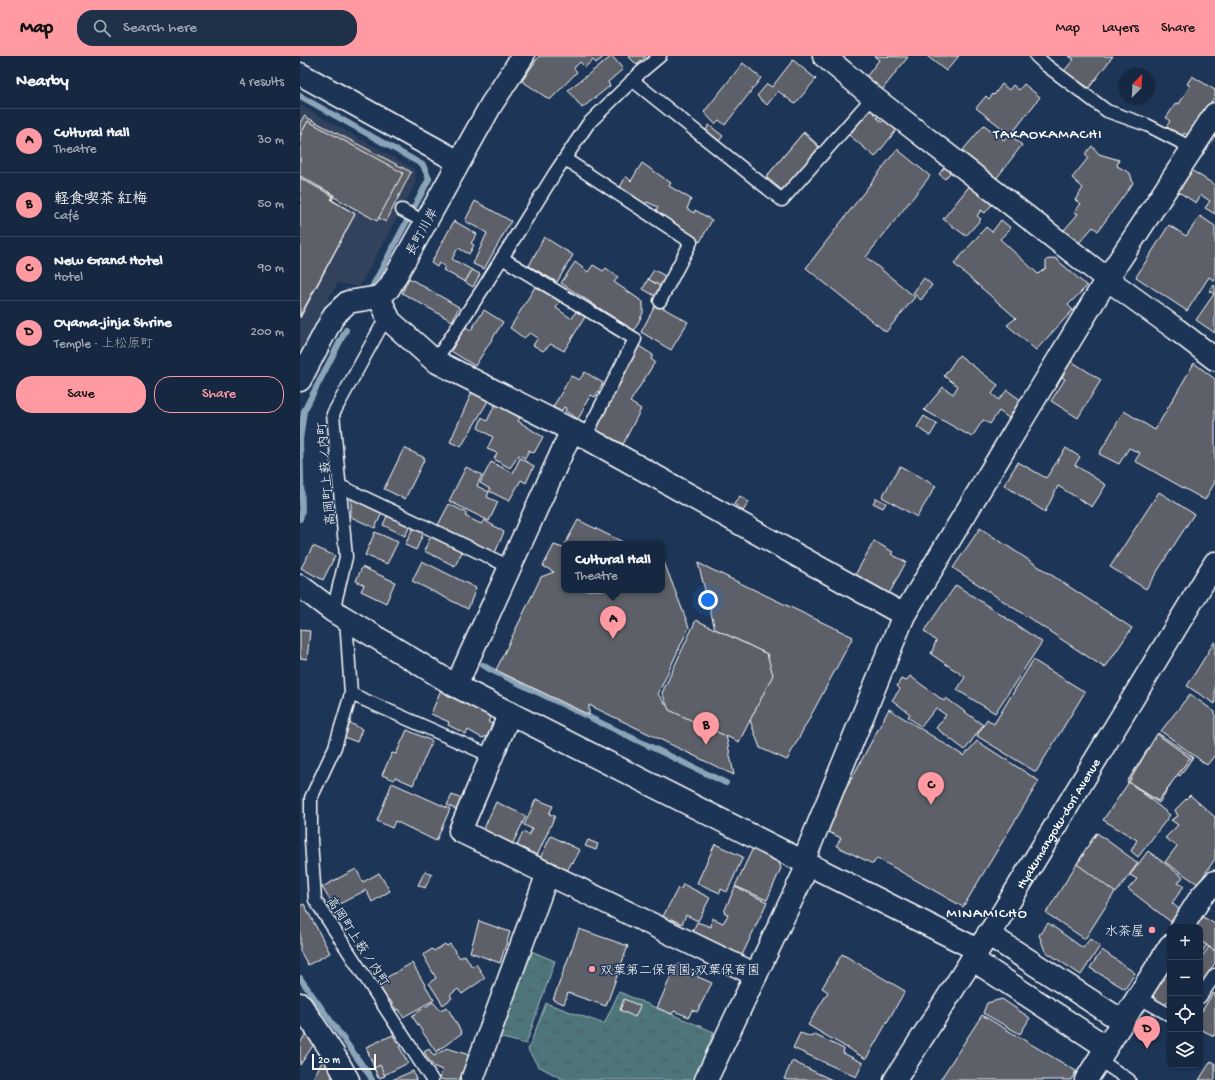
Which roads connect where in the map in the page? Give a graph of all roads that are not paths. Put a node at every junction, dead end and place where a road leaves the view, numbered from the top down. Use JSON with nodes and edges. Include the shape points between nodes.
{"nodes":[{"id":1,"x":523,"y":56,"type":"edge"},
{"id":2,"x":660,"y":56,"type":"edge"},
{"id":3,"x":824,"y":56,"type":"edge"},
{"id":4,"x":1036,"y":56,"type":"edge"},
{"id":5,"x":300,"y":74,"type":"edge"},
{"id":6,"x":632,"y":80,"type":"junction"},
{"id":7,"x":873,"y":97,"type":"junction"},
{"id":8,"x":1215,"y":114,"type":"edge"},
{"id":9,"x":1192,"y":148,"type":"junction"},
{"id":10,"x":565,"y":159,"type":"junction"},
{"id":11,"x":459,"y":162,"type":"junction"},
{"id":12,"x":502,"y":258,"type":"junction"},
{"id":13,"x":1107,"y":279,"type":"junction"},
{"id":14,"x":379,"y":297,"type":"junction"},
{"id":15,"x":660,"y":301,"type":"dead end"},
{"id":16,"x":1215,"y":359,"type":"edge"},
{"id":17,"x":435,"y":361,"type":"junction"},
{"id":18,"x":300,"y":380,"type":"edge"},
{"id":19,"x":579,"y":434,"type":"junction"},
{"id":20,"x":340,"y":486,"type":"junction"},
{"id":21,"x":1215,"y":563,"type":"edge"},
{"id":22,"x":510,"y":567,"type":"junction"},
{"id":23,"x":300,"y":586,"type":"edge"},
{"id":24,"x":340,"y":614,"type":"junction"},
{"id":25,"x":904,"y":615,"type":"junction"},
{"id":26,"x":456,"y":686,"type":"junction"},
{"id":27,"x":351,"y":694,"type":"junction"},
{"id":28,"x":510,"y":713,"type":"junction"},
{"id":29,"x":491,"y":756,"type":"junction"},
{"id":30,"x":806,"y":863,"type":"junction"},
{"id":31,"x":548,"y":874,"type":"junction"},
{"id":32,"x":1215,"y":883,"type":"edge"},
{"id":33,"x":1184,"y":924,"type":"edge"},
{"id":34,"x":979,"y":948,"type":"junction"},
{"id":35,"x":1167,"y":951,"type":"edge"},
{"id":36,"x":756,"y":975,"type":"junction"},
{"id":37,"x":1215,"y":975,"type":"edge"},
{"id":38,"x":1201,"y":996,"type":"edge"},
{"id":39,"x":1138,"y":997,"type":"junction"},
{"id":40,"x":300,"y":1004,"type":"edge"},
{"id":41,"x":1167,"y":1013,"type":"edge"},
{"id":42,"x":1122,"y":1021,"type":"junction"},
{"id":43,"x":1102,"y":1054,"type":"junction"},
{"id":44,"x":348,"y":1080,"type":"edge"},
{"id":45,"x":432,"y":1080,"type":"edge"},
{"id":46,"x":472,"y":1080,"type":"edge"},
{"id":47,"x":706,"y":1080,"type":"edge"},
{"id":48,"x":895,"y":1080,"type":"edge"},
{"id":49,"x":1086,"y":1080,"type":"edge"},
{"id":50,"x":1129,"y":1080,"type":"edge"}],
"edges":[{"from":1,"to":11,"type":"main road","name":"長町川岸","via":[[490,105]]},
{"from":2,"to":6,"type":"lane"},
{"from":3,"to":7,"type":"main road"},
{"from":4,"to":9,"type":"lane","via":[[1107,111],[1147,125]]},
{"from":5,"to":11,"type":"main road"},
{"from":6,"to":7,"type":"lane","via":[[782,200]]},
{"from":6,"to":10,"type":"lane","via":[[588,124]]},
{"from":7,"to":13,"type":"main road"},
{"from":8,"to":9,"type":"main road"},
{"from":9,"to":13,"type":"main road"},
{"from":10,"to":12,"type":"lane"},
{"from":10,"to":15,"type":"lane","via":[[691,242]]},
{"from":11,"to":14,"type":"main road","name":"長町川岸","via":[[416,217],[389,288]]},
{"from":12,"to":17,"type":"lane"},
{"from":12,"to":19,"type":"lane","via":[[635,339]]},
{"from":13,"to":16,"type":"main road"},
{"from":13,"to":25,"type":"main road"},
{"from":14,"to":17,"type":"main road","via":[[390,321]]},
{"from":14,"to":18,"type":"main road","via":[[348,302],[334,315]]},
{"from":14,"to":20,"type":"lane","name":"高岡町上薮ノ内町","via":[[383,322],[333,414]]},
{"from":17,"to":19,"type":"main road"},
{"from":19,"to":22,"type":"main road"},
{"from":19,"to":25,"type":"main road"},
{"from":20,"to":22,"type":"lane"},
{"from":20,"to":24,"type":"lane","name":"高岡町上薮ノ内町","via":[[346,557]]},
{"from":21,"to":34,"type":"main road","name":"Hyakumangoku-dori Avenue"},
{"from":22,"to":26,"type":"main road"},
{"from":23,"to":24,"type":"main road"},
{"from":24,"to":26,"type":"main road"},
{"from":24,"to":27,"type":"lane","name":"高岡町上薮ノ内町"},
{"from":25,"to":30,"type":"main road"},
{"from":26,"to":28,"type":"main road"},
{"from":27,"to":29,"type":"lane"},
{"from":27,"to":45,"type":"lane","name":"高岡町上薮ノ内町","via":[[335,747],[311,798],[315,900]]},
{"from":28,"to":29,"type":"main road"},
{"from":28,"to":30,"type":"main road"},
{"from":29,"to":31,"type":"main road","via":[[460,831]]},
{"from":30,"to":34,"type":"main road"},
{"from":30,"to":36,"type":"main road"},
{"from":31,"to":36,"type":"main road"},
{"from":31,"to":46,"type":"main road"},
{"from":32,"to":33,"type":"main road","via":[[1201,896]]},
{"from":34,"to":42,"type":"main road"},
{"from":34,"to":43,"type":"main road"},
{"from":34,"to":48,"type":"main road","name":"Hyakumangoku-dori Avenue"},
{"from":35,"to":39,"type":"main road"},
{"from":36,"to":47,"type":"main road"},
{"from":37,"to":38,"type":"lane"},
{"from":39,"to":41,"type":"lane"},
{"from":39,"to":42,"type":"main road"},
{"from":40,"to":44,"type":"main road"},
{"from":42,"to":43,"type":"main road"},
{"from":43,"to":49,"type":"main road"},
{"from":43,"to":50,"type":"lane"}]}
